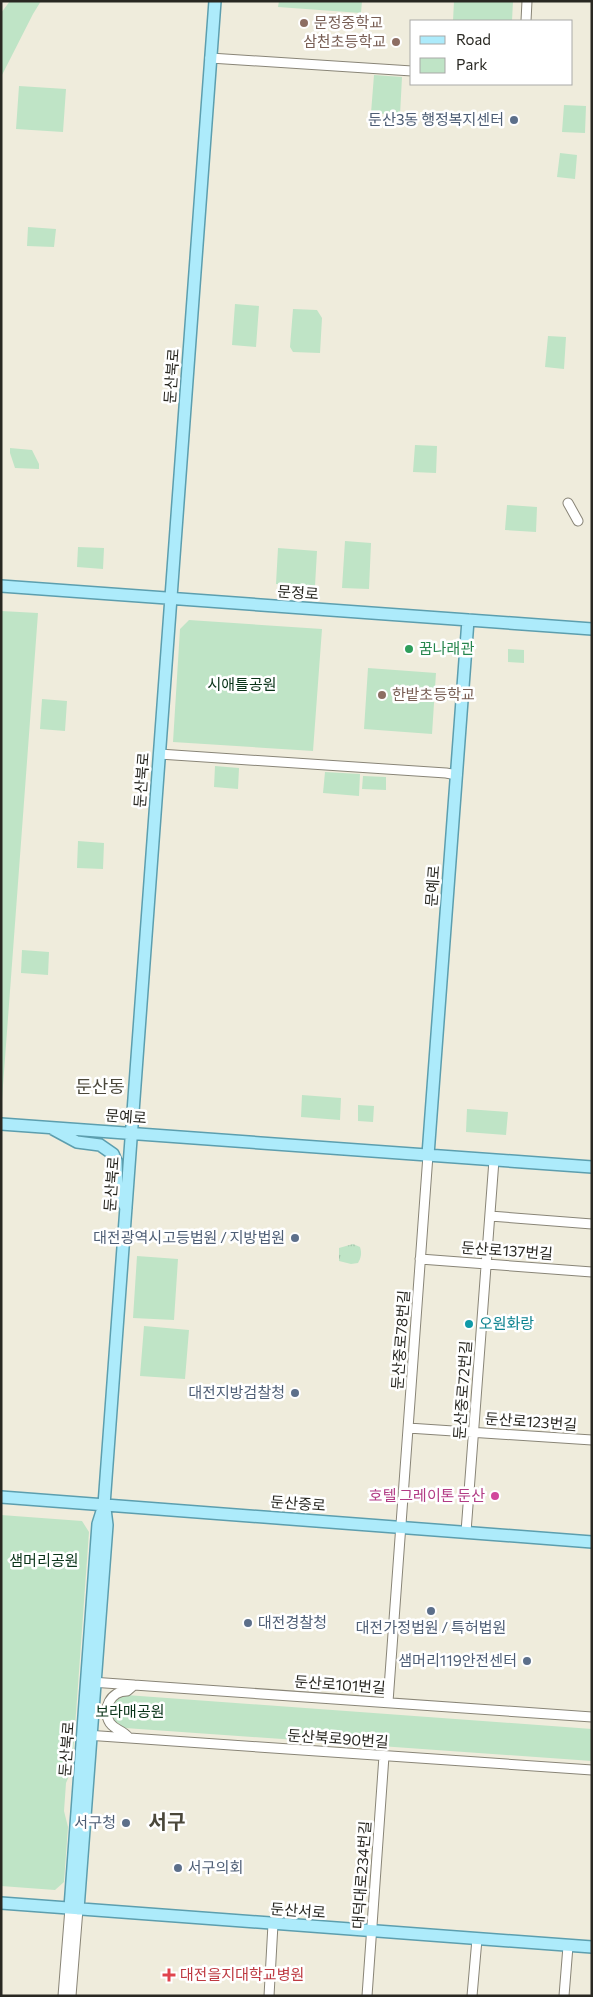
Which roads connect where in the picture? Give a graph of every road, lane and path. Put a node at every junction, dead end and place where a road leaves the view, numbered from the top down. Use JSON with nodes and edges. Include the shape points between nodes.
{"nodes":[{"id":1,"x":215,"y":1,"type":"edge"},
{"id":2,"x":527,"y":1,"type":"edge"},
{"id":3,"x":526,"y":20,"type":"edge"},
{"id":4,"x":210,"y":58,"type":"junction"},
{"id":5,"x":410,"y":71,"type":"edge"},
{"id":6,"x":568,"y":503,"type":"dead end"},
{"id":7,"x":578,"y":521,"type":"dead end"},
{"id":8,"x":1,"y":586,"type":"edge"},
{"id":9,"x":170,"y":599,"type":"junction"},
{"id":10,"x":468,"y":620,"type":"junction"},
{"id":11,"x":592,"y":629,"type":"edge"},
{"id":12,"x":159,"y":754,"type":"junction"},
{"id":13,"x":457,"y":775,"type":"junction"},
{"id":14,"x":1,"y":1124,"type":"edge"},
{"id":15,"x":49,"y":1127,"type":"junction"},
{"id":16,"x":131,"y":1133,"type":"junction"},
{"id":17,"x":428,"y":1154,"type":"junction"},
{"id":18,"x":494,"y":1160,"type":"junction"},
{"id":19,"x":592,"y":1167,"type":"edge"},
{"id":20,"x":126,"y":1208,"type":"junction"},
{"id":21,"x":490,"y":1216,"type":"junction"},
{"id":22,"x":592,"y":1224,"type":"edge"},
{"id":23,"x":420,"y":1259,"type":"junction"},
{"id":24,"x":486,"y":1264,"type":"junction"},
{"id":25,"x":592,"y":1272,"type":"edge"},
{"id":26,"x":408,"y":1428,"type":"junction"},
{"id":27,"x":474,"y":1432,"type":"junction"},
{"id":28,"x":592,"y":1440,"type":"edge"},
{"id":29,"x":1,"y":1497,"type":"edge"},
{"id":30,"x":104,"y":1505,"type":"junction"},
{"id":31,"x":400,"y":1527,"type":"junction"},
{"id":32,"x":466,"y":1532,"type":"junction"},
{"id":33,"x":592,"y":1542,"type":"edge"},
{"id":34,"x":91,"y":1682,"type":"junction"},
{"id":35,"x":134,"y":1685,"type":"junction"},
{"id":36,"x":388,"y":1702,"type":"junction"},
{"id":37,"x":592,"y":1717,"type":"edge"},
{"id":38,"x":87,"y":1735,"type":"junction"},
{"id":39,"x":128,"y":1738,"type":"junction"},
{"id":40,"x":384,"y":1756,"type":"junction"},
{"id":41,"x":592,"y":1770,"type":"edge"},
{"id":42,"x":1,"y":1903,"type":"edge"},
{"id":43,"x":74,"y":1909,"type":"junction"},
{"id":44,"x":273,"y":1924,"type":"junction"},
{"id":45,"x":371,"y":1931,"type":"junction"},
{"id":46,"x":477,"y":1939,"type":"junction"},
{"id":47,"x":568,"y":1946,"type":"junction"},
{"id":48,"x":592,"y":1948,"type":"edge"},
{"id":49,"x":63,"y":1996,"type":"edge"},
{"id":50,"x":71,"y":1996,"type":"edge"},
{"id":51,"x":270,"y":1996,"type":"edge"},
{"id":52,"x":367,"y":1996,"type":"edge"},
{"id":53,"x":472,"y":1996,"type":"edge"},
{"id":54,"x":564,"y":1996,"type":"edge"}],
"edges":[{"from":1,"to":4,"type":"main road","name":"둔산북로"},
{"from":2,"to":3,"type":"street"},
{"from":4,"to":5,"type":"street"},
{"from":4,"to":9,"type":"main road","name":"둔산북로"},
{"from":6,"to":7,"type":"street"},
{"from":8,"to":9,"type":"main road","name":"문정로"},
{"from":9,"to":10,"type":"main road","name":"문정로"},
{"from":9,"to":12,"type":"main road","name":"둔산북로"},
{"from":10,"to":11,"type":"main road","name":"문정로"},
{"from":10,"to":13,"type":"main road","name":"문예로"},
{"from":12,"to":13,"type":"street"},
{"from":12,"to":16,"type":"main road","name":"둔산북로"},
{"from":13,"to":17,"type":"main road","name":"문예로"},
{"from":14,"to":15,"type":"main road","name":"문예로"},
{"from":15,"to":16,"type":"main road","name":"문예로"},
{"from":15,"to":20,"type":"main road","via":[[76,1142],[100,1145],[113,1154],[117,1191]]},
{"from":16,"to":17,"type":"main road","name":"문예로"},
{"from":16,"to":20,"type":"main road","name":"둔산북로"},
{"from":17,"to":18,"type":"main road","name":"문예로"},
{"from":17,"to":23,"type":"street","name":"둔산중로78번길"},
{"from":18,"to":19,"type":"main road","name":"문예로"},
{"from":18,"to":21,"type":"street","name":"둔산중로72번길"},
{"from":20,"to":30,"type":"main road","name":"둔산북로"},
{"from":21,"to":22,"type":"street"},
{"from":21,"to":24,"type":"street","name":"둔산중로72번길"},
{"from":23,"to":24,"type":"street","name":"둔산로137번길"},
{"from":23,"to":26,"type":"street","name":"둔산중로78번길"},
{"from":24,"to":25,"type":"street","name":"둔산로137번길"},
{"from":24,"to":27,"type":"street","name":"둔산중로72번길"},
{"from":26,"to":27,"type":"street","name":"둔산로123번길"},
{"from":26,"to":31,"type":"street","name":"둔산중로78번길"},
{"from":27,"to":28,"type":"street","name":"둔산로123번길"},
{"from":27,"to":32,"type":"street","name":"둔산중로72번길"},
{"from":29,"to":30,"type":"main road","name":"둔산중로"},
{"from":30,"to":31,"type":"main road","name":"둔산중로"},
{"from":30,"to":34,"type":"main road","name":"둔산북로","via":[[98,1524]]},
{"from":31,"to":32,"type":"main road","name":"둔산중로"},
{"from":31,"to":36,"type":"street","name":"둔산중로78번길"},
{"from":32,"to":33,"type":"main road","name":"둔산중로"},
{"from":34,"to":35,"type":"street","name":"둔산로101번길"},
{"from":34,"to":38,"type":"main road","name":"둔산북로"},
{"from":35,"to":36,"type":"street","name":"둔산로101번길"},
{"from":35,"to":39,"type":"street","via":[[112,1696],[107,1708],[111,1724],[124,1731]]},
{"from":36,"to":37,"type":"street","name":"둔산로101번길"},
{"from":38,"to":39,"type":"street","name":"둔산북로90번길"},
{"from":38,"to":43,"type":"main road","name":"둔산북로"},
{"from":39,"to":40,"type":"street","name":"둔산북로90번길"},
{"from":40,"to":41,"type":"street","name":"둔산북로90번길"},
{"from":40,"to":45,"type":"street","name":"대덕대로234번길"},
{"from":42,"to":43,"type":"main road","name":"둔산서로"},
{"from":43,"to":44,"type":"main road","name":"둔산서로"},
{"from":43,"to":49,"type":"street","name":"둔산북로"},
{"from":43,"to":50,"type":"street","name":"둔산북로"},
{"from":44,"to":45,"type":"main road","name":"둔산서로"},
{"from":44,"to":51,"type":"street"},
{"from":45,"to":46,"type":"main road","name":"둔산서로"},
{"from":45,"to":52,"type":"street","name":"대덕대로234번길"},
{"from":46,"to":47,"type":"main road","name":"둔산서로"},
{"from":46,"to":53,"type":"street"},
{"from":47,"to":48,"type":"main road","name":"둔산서로"},
{"from":47,"to":54,"type":"street"}]}
